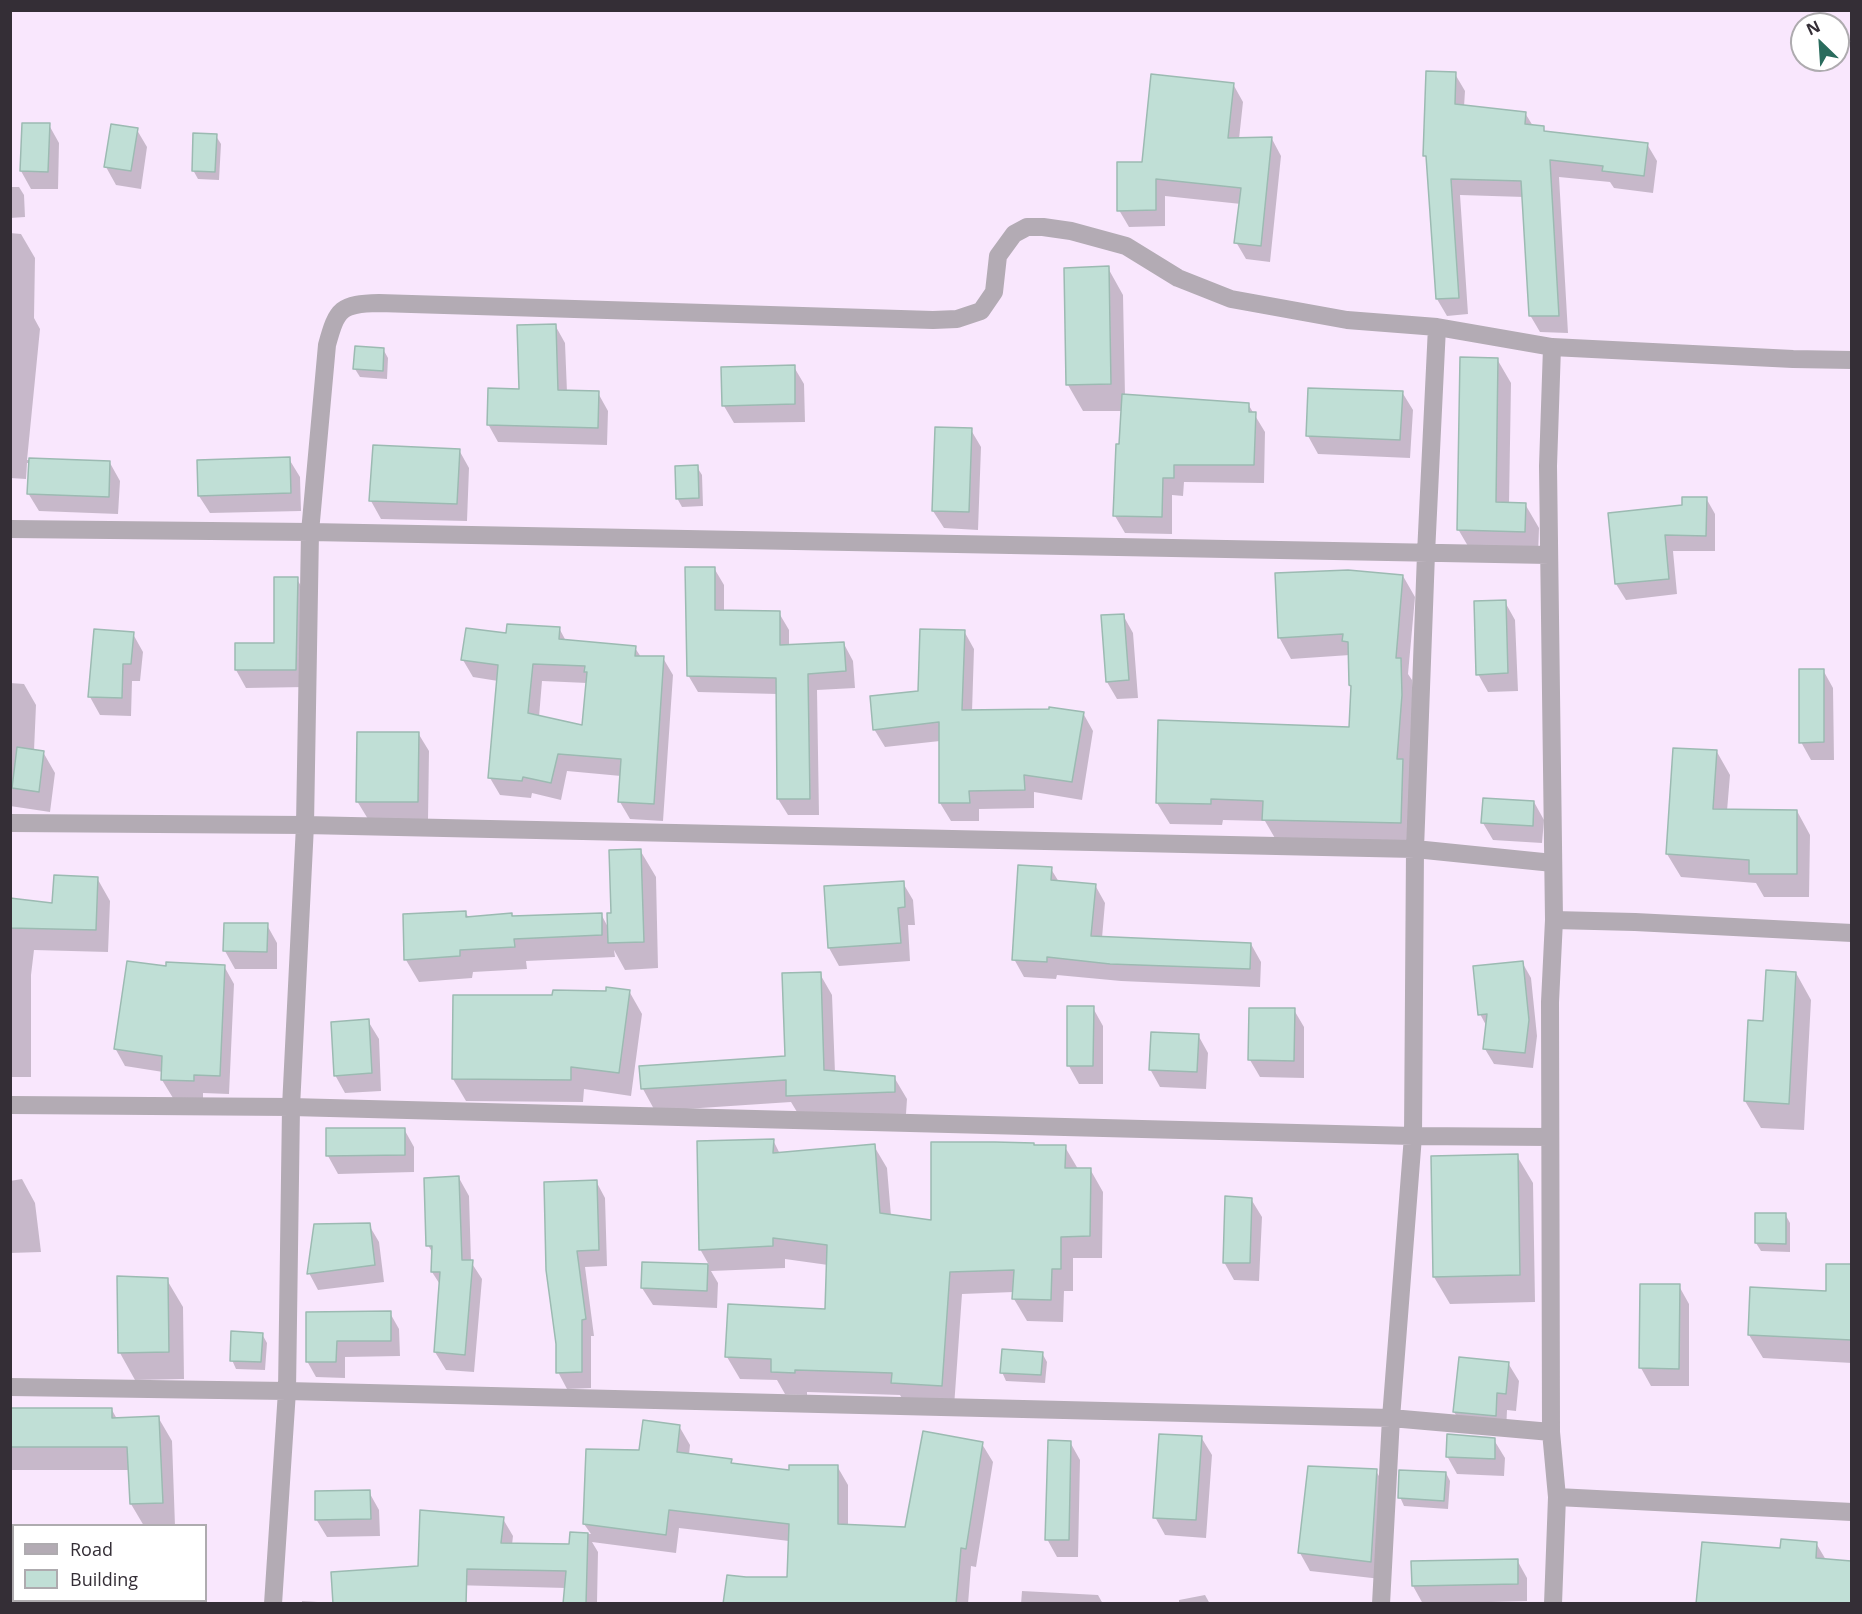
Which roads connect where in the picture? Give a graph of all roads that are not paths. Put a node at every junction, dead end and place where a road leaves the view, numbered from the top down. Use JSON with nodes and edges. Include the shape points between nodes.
{"nodes":[{"id":1,"x":1437,"y":327,"type":"junction"},
{"id":2,"x":1552,"y":347,"type":"junction"},
{"id":3,"x":1851,"y":360,"type":"edge"},
{"id":4,"x":10,"y":529,"type":"edge"},
{"id":5,"x":310,"y":532,"type":"junction"},
{"id":6,"x":1426,"y":554,"type":"junction"},
{"id":7,"x":1549,"y":555,"type":"junction"},
{"id":8,"x":10,"y":823,"type":"edge"},
{"id":9,"x":305,"y":825,"type":"junction"},
{"id":10,"x":1415,"y":849,"type":"junction"},
{"id":11,"x":1553,"y":863,"type":"junction"},
{"id":12,"x":1554,"y":920,"type":"junction"},
{"id":13,"x":1851,"y":933,"type":"edge"},
{"id":14,"x":10,"y":1105,"type":"edge"},
{"id":15,"x":291,"y":1107,"type":"junction"},
{"id":16,"x":1413,"y":1136,"type":"junction"},
{"id":17,"x":1550,"y":1137,"type":"junction"},
{"id":18,"x":10,"y":1387,"type":"edge"},
{"id":19,"x":287,"y":1392,"type":"junction"},
{"id":20,"x":1391,"y":1418,"type":"junction"},
{"id":21,"x":1551,"y":1432,"type":"junction"},
{"id":22,"x":1557,"y":1497,"type":"junction"},
{"id":23,"x":1851,"y":1512,"type":"edge"},
{"id":24,"x":273,"y":1604,"type":"edge"},
{"id":25,"x":1381,"y":1604,"type":"edge"},
{"id":26,"x":1553,"y":1604,"type":"edge"}],
"edges":[{"from":1,"to":2,"type":"street"},
{"from":1,"to":5,"type":"street","via":[[1347,320],[1232,299],[1178,278],[1126,246],[1043,226],[1028,227],[1014,234],[998,256],[994,292],[988,301],[981,311],[957,319],[352,304],[339,312],[327,345]]},
{"from":1,"to":6,"type":"street"},
{"from":2,"to":3,"type":"street"},
{"from":2,"to":7,"type":"street"},
{"from":4,"to":5,"type":"street"},
{"from":5,"to":6,"type":"street"},
{"from":5,"to":9,"type":"street"},
{"from":6,"to":7,"type":"street"},
{"from":6,"to":10,"type":"street"},
{"from":7,"to":11,"type":"street"},
{"from":8,"to":9,"type":"street"},
{"from":9,"to":10,"type":"street"},
{"from":9,"to":15,"type":"street"},
{"from":10,"to":11,"type":"street"},
{"from":10,"to":16,"type":"street"},
{"from":11,"to":12,"type":"street"},
{"from":12,"to":13,"type":"street"},
{"from":12,"to":17,"type":"street"},
{"from":14,"to":15,"type":"street"},
{"from":15,"to":16,"type":"street"},
{"from":15,"to":19,"type":"street"},
{"from":16,"to":17,"type":"street"},
{"from":16,"to":20,"type":"street"},
{"from":17,"to":21,"type":"street"},
{"from":18,"to":19,"type":"street"},
{"from":19,"to":20,"type":"street"},
{"from":19,"to":24,"type":"street"},
{"from":20,"to":21,"type":"street"},
{"from":20,"to":25,"type":"street"},
{"from":21,"to":22,"type":"street"},
{"from":22,"to":23,"type":"street"},
{"from":22,"to":26,"type":"street"}]}
